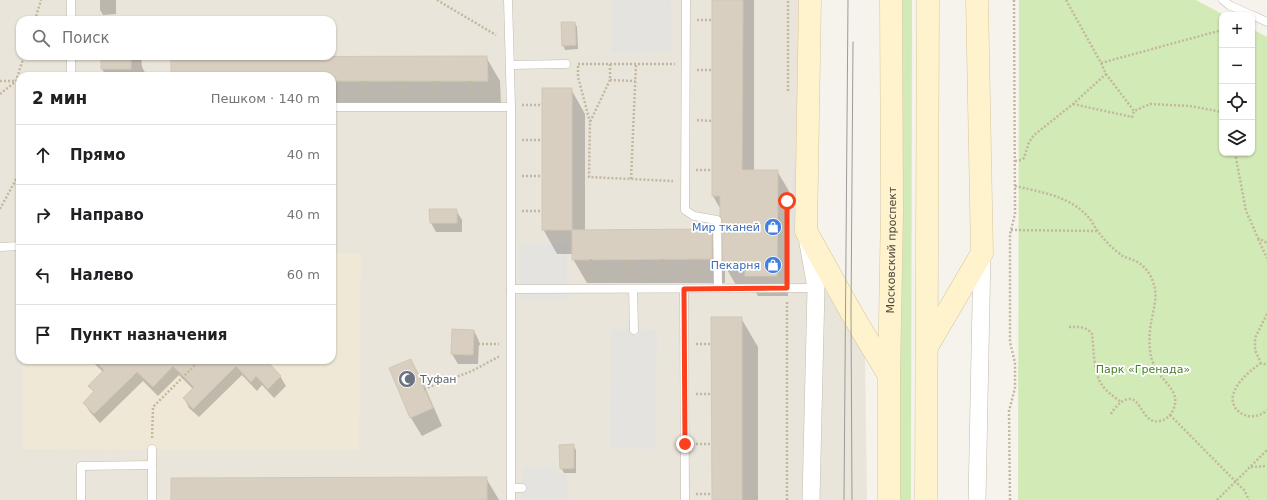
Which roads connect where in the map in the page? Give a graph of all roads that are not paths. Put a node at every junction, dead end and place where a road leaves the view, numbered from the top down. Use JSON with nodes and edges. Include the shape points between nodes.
{"nodes":[{"id":1,"x":71,"y":0,"type":"edge"},
{"id":2,"x":508,"y":0,"type":"edge"},
{"id":3,"x":686,"y":0,"type":"edge"},
{"id":4,"x":810,"y":0,"type":"edge"},
{"id":5,"x":891,"y":0,"type":"edge"},
{"id":6,"x":928,"y":0,"type":"edge"},
{"id":7,"x":977,"y":0,"type":"edge"},
{"id":8,"x":1223,"y":0,"type":"edge"},
{"id":9,"x":1245,"y":12,"type":"edge"},
{"id":10,"x":71,"y":16,"type":"edge"},
{"id":11,"x":1255,"y":16,"type":"edge"},
{"id":12,"x":1267,"y":22,"type":"edge"},
{"id":13,"x":71,"y":60,"type":"edge"},
{"id":14,"x":566,"y":64,"type":"road end"},
{"id":15,"x":510,"y":65,"type":"junction"},
{"id":16,"x":71,"y":72,"type":"edge"},
{"id":17,"x":511,"y":106,"type":"junction"},
{"id":18,"x":336,"y":107,"type":"edge"},
{"id":19,"x":797,"y":231,"type":"junction"},
{"id":20,"x":16,"y":246,"type":"edge"},
{"id":21,"x":0,"y":247,"type":"edge"},
{"id":22,"x":982,"y":253,"type":"junction"},
{"id":23,"x":718,"y":288,"type":"junction"},
{"id":24,"x":816,"y":288,"type":"junction"},
{"id":25,"x":511,"y":289,"type":"junction"},
{"id":26,"x":629,"y":289,"type":"junction"},
{"id":27,"x":684,"y":289,"type":"junction"},
{"id":28,"x":634,"y":330,"type":"dead end"},
{"id":29,"x":927,"y":348,"type":"junction"},
{"id":30,"x":889,"y":376,"type":"junction"},
{"id":31,"x":152,"y":449,"type":"road end"},
{"id":32,"x":152,"y":465,"type":"junction"},
{"id":33,"x":511,"y":488,"type":"junction"},
{"id":34,"x":522,"y":488,"type":"dead end"},
{"id":35,"x":81,"y":500,"type":"edge"},
{"id":36,"x":152,"y":500,"type":"edge"},
{"id":37,"x":511,"y":500,"type":"edge"},
{"id":38,"x":685,"y":500,"type":"edge"},
{"id":39,"x":811,"y":500,"type":"edge"},
{"id":40,"x":889,"y":500,"type":"edge"},
{"id":41,"x":926,"y":500,"type":"edge"},
{"id":42,"x":977,"y":500,"type":"edge"}],
"edges":[{"from":1,"to":10,"type":"lane"},
{"from":2,"to":15,"type":"lane"},
{"from":3,"to":23,"type":"lane","via":[[685,210],[694,216],[717,220]]},
{"from":4,"to":19,"type":"main road"},
{"from":5,"to":30,"type":"main road","name":"Московский проспект","via":[[892,208]]},
{"from":6,"to":29,"type":"main road"},
{"from":7,"to":22,"type":"main road"},
{"from":8,"to":9,"type":"lane"},
{"from":11,"to":12,"type":"lane"},
{"from":13,"to":16,"type":"lane"},
{"from":14,"to":15,"type":"lane"},
{"from":15,"to":17,"type":"lane"},
{"from":17,"to":18,"type":"lane"},
{"from":17,"to":25,"type":"lane"},
{"from":19,"to":24,"type":"street"},
{"from":19,"to":30,"type":"main road","via":[[851,312]]},
{"from":20,"to":21,"type":"lane"},
{"from":22,"to":29,"type":"main road"},
{"from":22,"to":42,"type":"street"},
{"from":23,"to":24,"type":"lane"},
{"from":23,"to":27,"type":"lane"},
{"from":24,"to":39,"type":"street"},
{"from":25,"to":26,"type":"lane"},
{"from":25,"to":33,"type":"lane"},
{"from":26,"to":27,"type":"lane"},
{"from":26,"to":28,"type":"lane"},
{"from":27,"to":38,"type":"lane"},
{"from":29,"to":41,"type":"main road"},
{"from":30,"to":40,"type":"main road","name":"Московский проспект"},
{"from":31,"to":32,"type":"lane"},
{"from":32,"to":35,"type":"lane","via":[[81,466]]},
{"from":32,"to":36,"type":"lane"},
{"from":33,"to":34,"type":"lane"},
{"from":33,"to":37,"type":"lane"}]}
